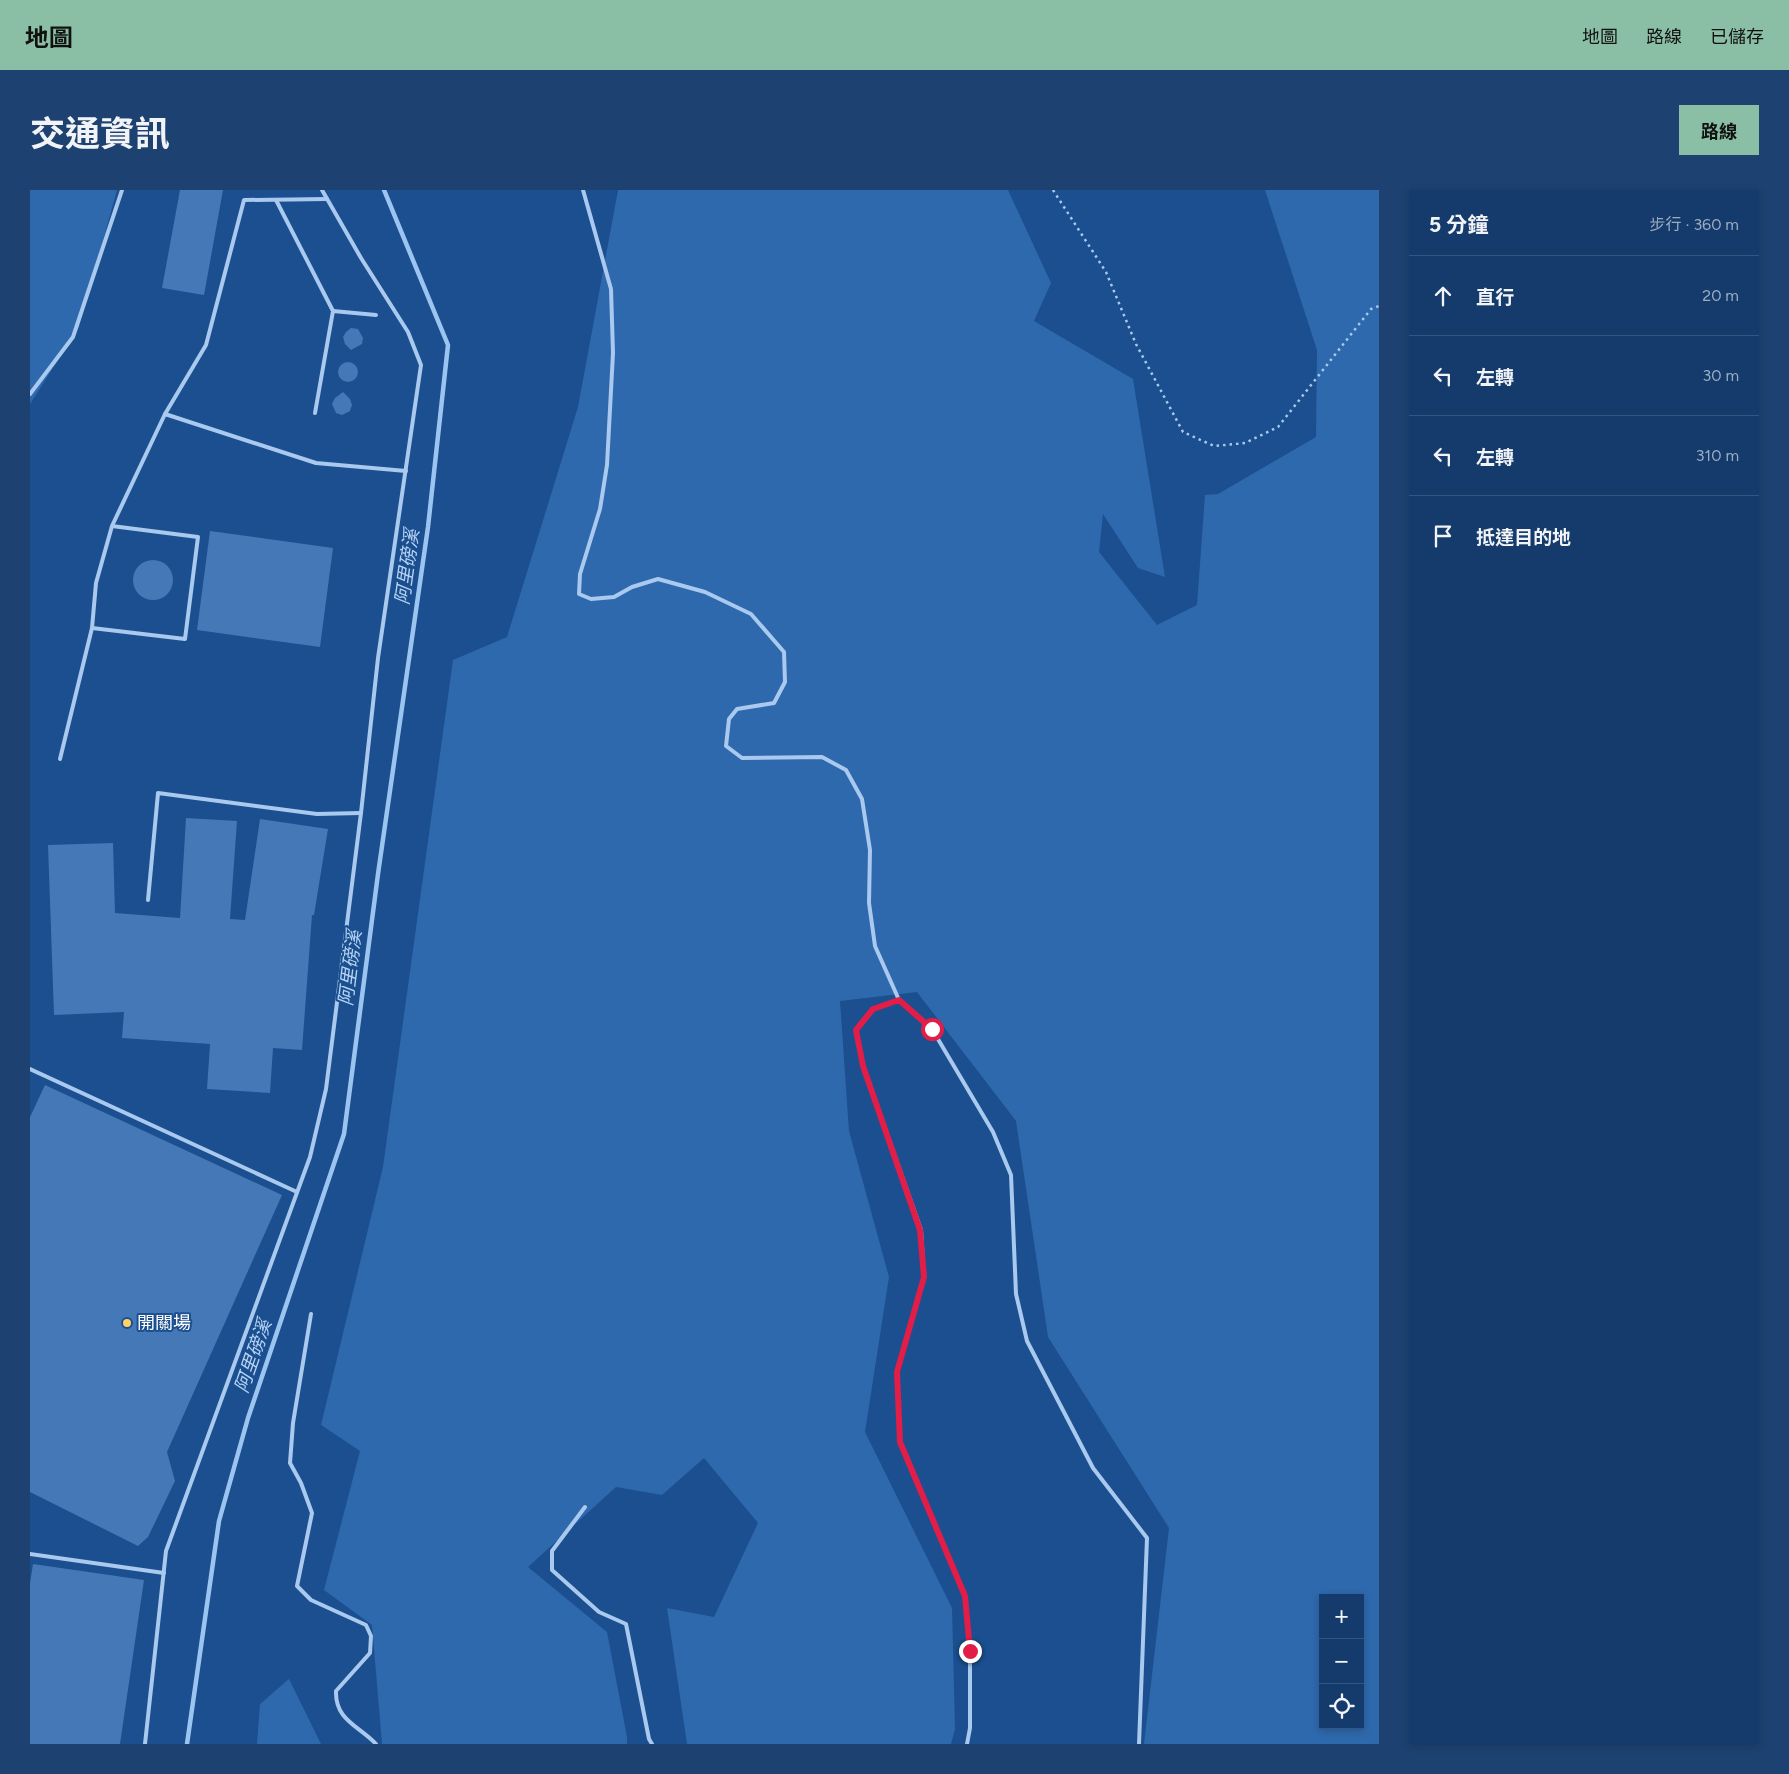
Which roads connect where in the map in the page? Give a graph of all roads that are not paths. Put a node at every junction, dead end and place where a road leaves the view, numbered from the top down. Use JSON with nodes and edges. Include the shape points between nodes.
{"nodes":[{"id":1,"x":122,"y":190,"type":"edge"},
{"id":2,"x":322,"y":190,"type":"edge"},
{"id":3,"x":583,"y":190,"type":"edge"},
{"id":4,"x":327,"y":199,"type":"junction"},
{"id":5,"x":276,"y":200,"type":"junction"},
{"id":6,"x":333,"y":311,"type":"junction"},
{"id":7,"x":376,"y":315,"type":"dead end"},
{"id":8,"x":30,"y":394,"type":"edge"},
{"id":9,"x":315,"y":412,"type":"dead end"},
{"id":10,"x":165,"y":414,"type":"junction"},
{"id":11,"x":406,"y":471,"type":"junction"},
{"id":12,"x":112,"y":526,"type":"junction"},
{"id":13,"x":92,"y":628,"type":"junction"},
{"id":14,"x":60,"y":759,"type":"dead end"},
{"id":15,"x":361,"y":813,"type":"junction"},
{"id":16,"x":148,"y":900,"type":"dead end"},
{"id":17,"x":899,"y":1000,"type":"junction"},
{"id":18,"x":30,"y":1068,"type":"edge"},
{"id":19,"x":297,"y":1192,"type":"junction"},
{"id":20,"x":311,"y":1314,"type":"dead end"},
{"id":21,"x":585,"y":1507,"type":"dead end"},
{"id":22,"x":30,"y":1554,"type":"edge"},
{"id":23,"x":164,"y":1573,"type":"junction"},
{"id":24,"x":145,"y":1744,"type":"edge"},
{"id":25,"x":376,"y":1744,"type":"edge"},
{"id":26,"x":652,"y":1744,"type":"edge"},
{"id":27,"x":967,"y":1744,"type":"edge"},
{"id":28,"x":1139,"y":1744,"type":"edge"}],
"edges":[{"from":1,"to":8,"type":"lane","via":[[73,337]]},
{"from":2,"to":4,"type":"lane"},
{"from":3,"to":17,"type":"lane","via":[[611,289],[613,353],[607,465],[600,509],[580,574],[580,594],[591,599],[614,597],[658,579],[705,592],[751,614],[784,652],[785,682],[774,703],[737,709],[729,719],[726,746],[742,758],[822,757],[846,770],[862,799],[870,850],[869,903],[875,946]]},
{"from":4,"to":5,"type":"lane"},
{"from":4,"to":11,"type":"lane","via":[[408,332],[421,365]]},
{"from":5,"to":6,"type":"lane"},
{"from":5,"to":10,"type":"lane","via":[[244,200],[206,345]]},
{"from":6,"to":7,"type":"lane"},
{"from":6,"to":9,"type":"lane"},
{"from":10,"to":11,"type":"lane","via":[[316,462]]},
{"from":10,"to":12,"type":"lane"},
{"from":11,"to":15,"type":"lane","via":[[378,658]]},
{"from":12,"to":13,"type":"lane","via":[[96,583]]},
{"from":12,"to":13,"type":"lane","via":[[198,537],[185,638]]},
{"from":13,"to":14,"type":"lane"},
{"from":15,"to":16,"type":"lane","via":[[316,814],[158,793]]},
{"from":15,"to":19,"type":"lane","via":[[326,1089],[310,1156]]},
{"from":17,"to":27,"type":"lane","via":[[873,1009],[856,1030],[863,1066],[920,1230],[924,1277],[897,1372],[900,1442],[965,1596],[970,1651]]},
{"from":17,"to":28,"type":"lane","via":[[932,1029],[993,1132],[1011,1175],[1016,1294],[1027,1341],[1093,1468],[1147,1538]]},
{"from":18,"to":19,"type":"lane"},
{"from":19,"to":23,"type":"lane","via":[[166,1551]]},
{"from":20,"to":25,"type":"lane","via":[[293,1423],[290,1464],[312,1513],[298,1586],[311,1600],[366,1625],[371,1636],[370,1653],[336,1691],[336,1703],[344,1718]]},
{"from":21,"to":26,"type":"lane","via":[[552,1551],[552,1570],[599,1612],[626,1624]]},
{"from":22,"to":23,"type":"lane"},
{"from":23,"to":24,"type":"lane"}]}
